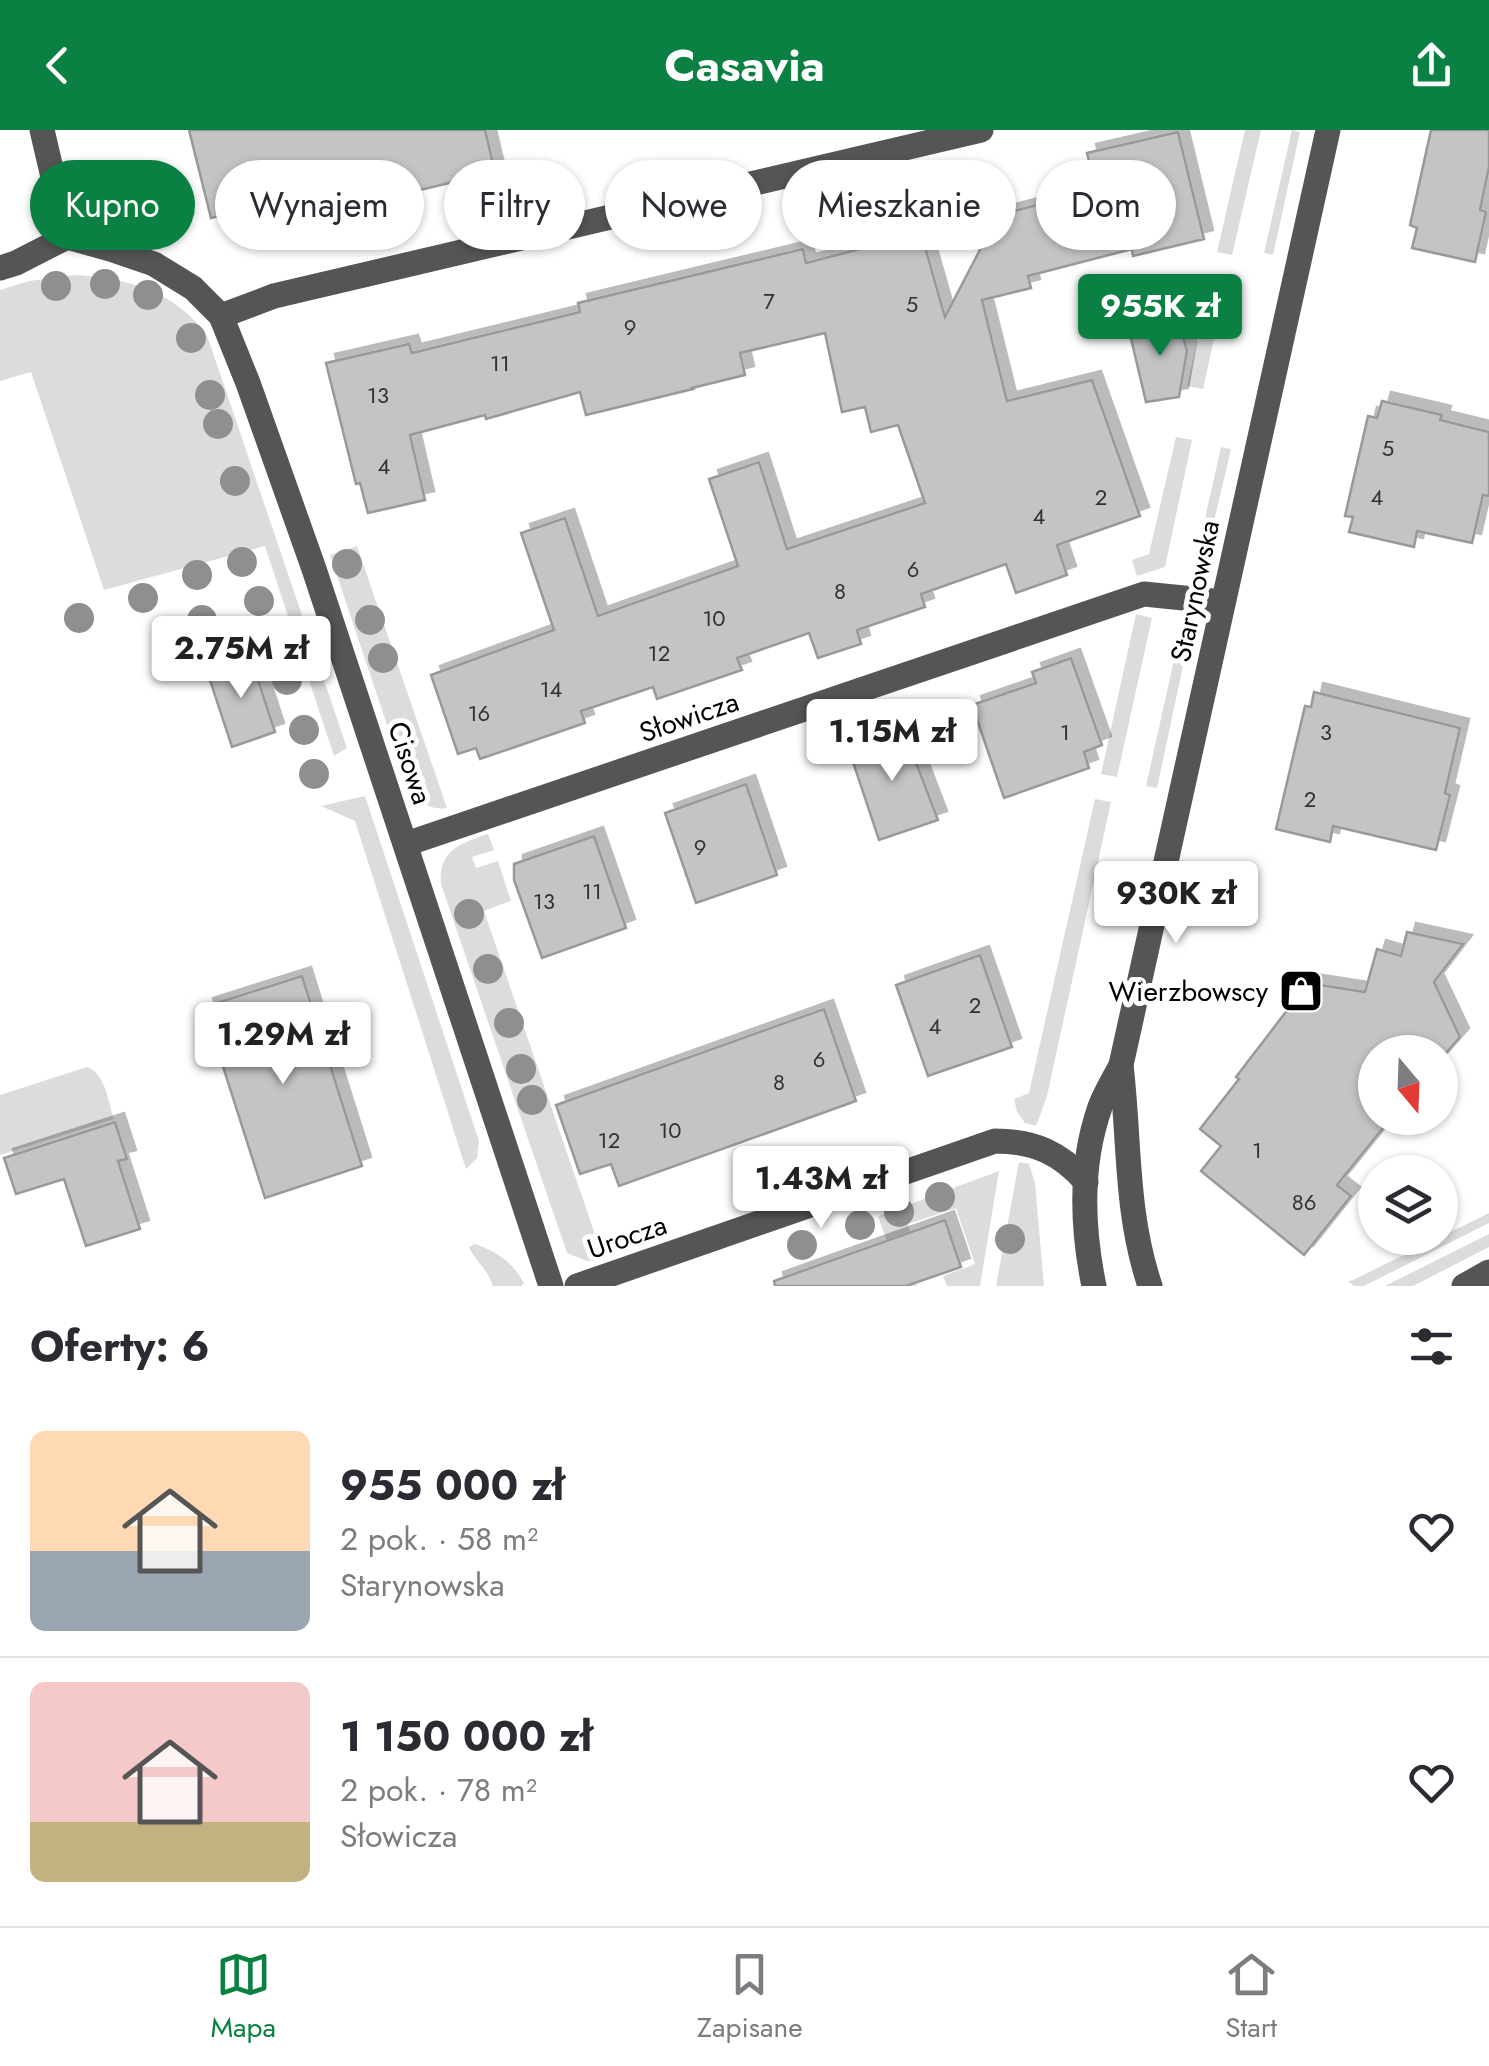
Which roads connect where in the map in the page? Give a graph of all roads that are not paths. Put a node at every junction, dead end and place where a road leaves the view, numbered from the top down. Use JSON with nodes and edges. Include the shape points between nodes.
{"nodes":[{"id":1,"x":42,"y":130,"type":"edge"},
{"id":2,"x":980,"y":130,"type":"edge"},
{"id":3,"x":1328,"y":130,"type":"edge"},
{"id":4,"x":49,"y":160,"type":"edge"},
{"id":5,"x":42,"y":250,"type":"edge"},
{"id":6,"x":116,"y":250,"type":"edge"},
{"id":7,"x":0,"y":268,"type":"edge"},
{"id":8,"x":221,"y":316,"type":"junction"},
{"id":9,"x":1223,"y":602,"type":"junction"},
{"id":10,"x":406,"y":844,"type":"junction"},
{"id":11,"x":1122,"y":1066,"type":"junction"},
{"id":12,"x":1086,"y":1182,"type":"junction"},
{"id":13,"x":1489,"y":1272,"type":"edge"},
{"id":14,"x":551,"y":1286,"type":"edge"},
{"id":15,"x":577,"y":1286,"type":"edge"},
{"id":16,"x":1094,"y":1286,"type":"edge"},
{"id":17,"x":1150,"y":1286,"type":"edge"},
{"id":18,"x":1464,"y":1286,"type":"edge"}],
"edges":[{"from":1,"to":4,"type":"street"},
{"from":2,"to":8,"type":"street","via":[[274,296]]},
{"from":3,"to":9,"type":"street","name":"Starynowska"},
{"from":5,"to":7,"type":"street"},
{"from":6,"to":8,"type":"street","name":"Cisowa","via":[[193,288]]},
{"from":8,"to":10,"type":"street","name":"Cisowa"},
{"from":9,"to":10,"type":"street","name":"Słowicza","via":[[1144,594]]},
{"from":9,"to":11,"type":"street","name":"Starynowska"},
{"from":10,"to":14,"type":"street","name":"Cisowa"},
{"from":11,"to":12,"type":"street","name":"Starynowska","via":[[1100,1106]]},
{"from":11,"to":17,"type":"street","name":"Starynowska","via":[[1129,1192]]},
{"from":12,"to":15,"type":"street","name":"Urocza","via":[[1048,1152],[995,1141]]},
{"from":12,"to":16,"type":"street","name":"Starynowska"},
{"from":13,"to":18,"type":"street"}]}
